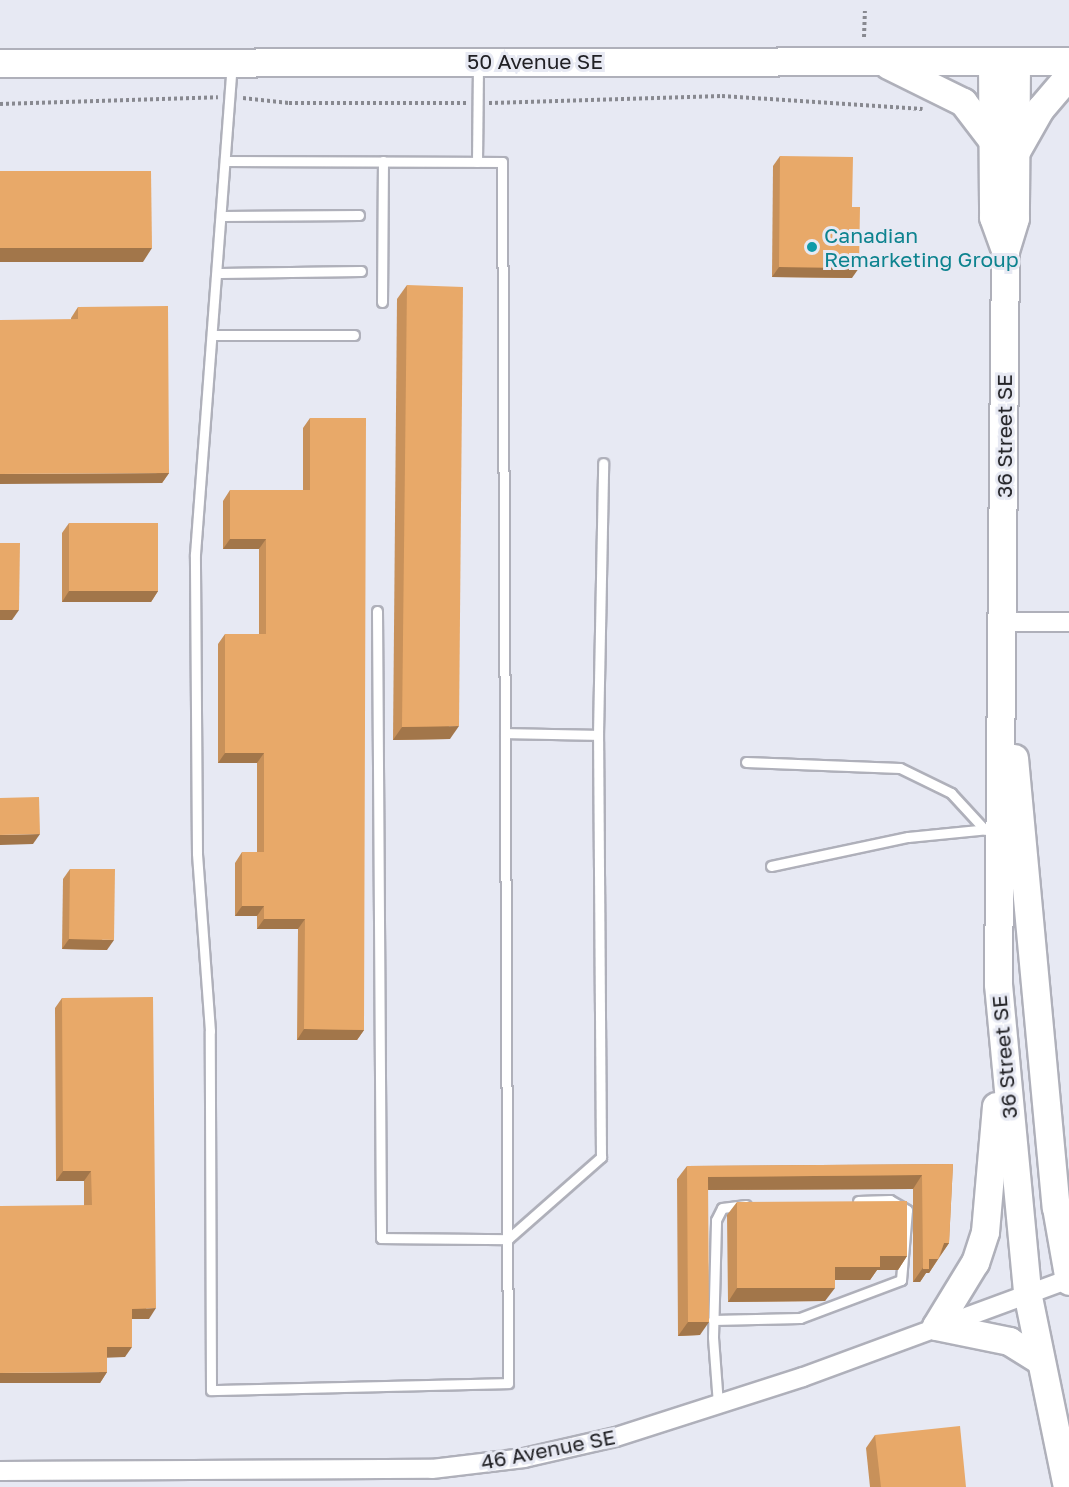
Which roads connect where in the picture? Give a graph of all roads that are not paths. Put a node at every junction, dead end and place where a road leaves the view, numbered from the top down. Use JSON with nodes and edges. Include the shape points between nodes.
{"nodes":[{"id":1,"x":478,"y":61,"type":"junction"},
{"id":2,"x":879,"y":61,"type":"junction"},
{"id":3,"x":1004,"y":61,"type":"junction"},
{"id":4,"x":1069,"y":61,"type":"edge"},
{"id":5,"x":232,"y":62,"type":"junction"},
{"id":6,"x":0,"y":63,"type":"edge"},
{"id":7,"x":1069,"y":75,"type":"edge"},
{"id":8,"x":1004,"y":147,"type":"junction"},
{"id":9,"x":228,"y":161,"type":"junction"},
{"id":10,"x":383,"y":161,"type":"junction"},
{"id":11,"x":477,"y":162,"type":"junction"},
{"id":12,"x":359,"y":215,"type":"dead end"},
{"id":13,"x":223,"y":216,"type":"junction"},
{"id":14,"x":361,"y":271,"type":"dead end"},
{"id":15,"x":220,"y":273,"type":"junction"},
{"id":16,"x":382,"y":302,"type":"dead end"},
{"id":17,"x":216,"y":335,"type":"junction"},
{"id":18,"x":354,"y":335,"type":"dead end"},
{"id":19,"x":603,"y":463,"type":"dead end"},
{"id":20,"x":377,"y":611,"type":"dead end"},
{"id":21,"x":1003,"y":622,"type":"junction"},
{"id":22,"x":1069,"y":622,"type":"edge"},
{"id":23,"x":505,"y":733,"type":"junction"},
{"id":24,"x":598,"y":735,"type":"junction"},
{"id":25,"x":746,"y":762,"type":"dead end"},
{"id":26,"x":991,"y":829,"type":"junction"},
{"id":27,"x":771,"y":866,"type":"dead end"},
{"id":28,"x":1004,"y":1054,"type":"junction"},
{"id":29,"x":844,"y":1202,"type":"edge"},
{"id":30,"x":763,"y":1205,"type":"edge"},
{"id":31,"x":1063,"y":1214,"type":"edge"},
{"id":32,"x":508,"y":1239,"type":"junction"},
{"id":33,"x":1069,"y":1280,"type":"edge"},
{"id":34,"x":1027,"y":1292,"type":"junction"},
{"id":35,"x":713,"y":1320,"type":"junction"},
{"id":36,"x":936,"y":1326,"type":"junction"},
{"id":37,"x":1039,"y":1360,"type":"junction"},
{"id":38,"x":718,"y":1404,"type":"junction"},
{"id":39,"x":0,"y":1471,"type":"edge"},
{"id":40,"x":1068,"y":1487,"type":"edge"}],
"edges":[{"from":1,"to":2,"type":"street","name":"50 Avenue SE"},
{"from":1,"to":5,"type":"street","name":"50 Avenue SE"},
{"from":1,"to":11,"type":"lane"},
{"from":2,"to":3,"type":"street","name":"50 Avenue SE"},
{"from":2,"to":8,"type":"street","via":[[963,102]]},
{"from":3,"to":4,"type":"street","name":"50 Avenue SE"},
{"from":3,"to":8,"type":"street","name":"36 Street SE"},
{"from":5,"to":6,"type":"street","name":"50 Avenue SE"},
{"from":5,"to":9,"type":"lane"},
{"from":7,"to":8,"type":"street"},
{"from":8,"to":21,"type":"street","name":"36 Street SE","via":[[1015,218],[1005,250]]},
{"from":9,"to":10,"type":"lane"},
{"from":9,"to":13,"type":"lane"},
{"from":10,"to":11,"type":"lane"},
{"from":10,"to":16,"type":"lane"},
{"from":11,"to":23,"type":"lane","via":[[502,162]]},
{"from":12,"to":13,"type":"lane"},
{"from":13,"to":15,"type":"lane"},
{"from":14,"to":15,"type":"lane"},
{"from":15,"to":17,"type":"lane"},
{"from":17,"to":18,"type":"lane"},
{"from":17,"to":32,"type":"lane","via":[[195,554],[197,853],[210,1031],[211,1390],[508,1383]]},
{"from":19,"to":24,"type":"lane"},
{"from":20,"to":32,"type":"lane","via":[[381,1238]]},
{"from":21,"to":22,"type":"street"},
{"from":21,"to":26,"type":"street","name":"36 Street SE"},
{"from":21,"to":31,"type":"street","name":"36 Street SE"},
{"from":23,"to":24,"type":"lane"},
{"from":23,"to":32,"type":"lane"},
{"from":24,"to":32,"type":"lane","via":[[601,1157]]},
{"from":25,"to":26,"type":"lane","via":[[900,768],[951,793]]},
{"from":26,"to":27,"type":"lane","via":[[908,837]]},
{"from":26,"to":28,"type":"street","name":"36 Street SE"},
{"from":28,"to":34,"type":"street","name":"36 Street SE"},
{"from":28,"to":36,"type":"street","via":[[985,1232],[975,1262]]},
{"from":29,"to":35,"type":"lane","via":[[904,1204],[909,1217],[901,1280],[800,1318]]},
{"from":30,"to":35,"type":"lane","via":[[728,1206],[717,1214]]},
{"from":31,"to":33,"type":"street","name":"36 Street SE"},
{"from":33,"to":34,"type":"street","name":"46 Avenue SE"},
{"from":34,"to":36,"type":"street","name":"46 Avenue SE"},
{"from":34,"to":37,"type":"street","name":"36 Street SE"},
{"from":35,"to":38,"type":"lane"},
{"from":36,"to":37,"type":"street","via":[[1010,1341]]},
{"from":36,"to":38,"type":"street","name":"46 Avenue SE"},
{"from":37,"to":40,"type":"street","name":"36 Street SE"},
{"from":38,"to":39,"type":"street","name":"46 Avenue SE","via":[[616,1437],[524,1458],[432,1469]]}]}
